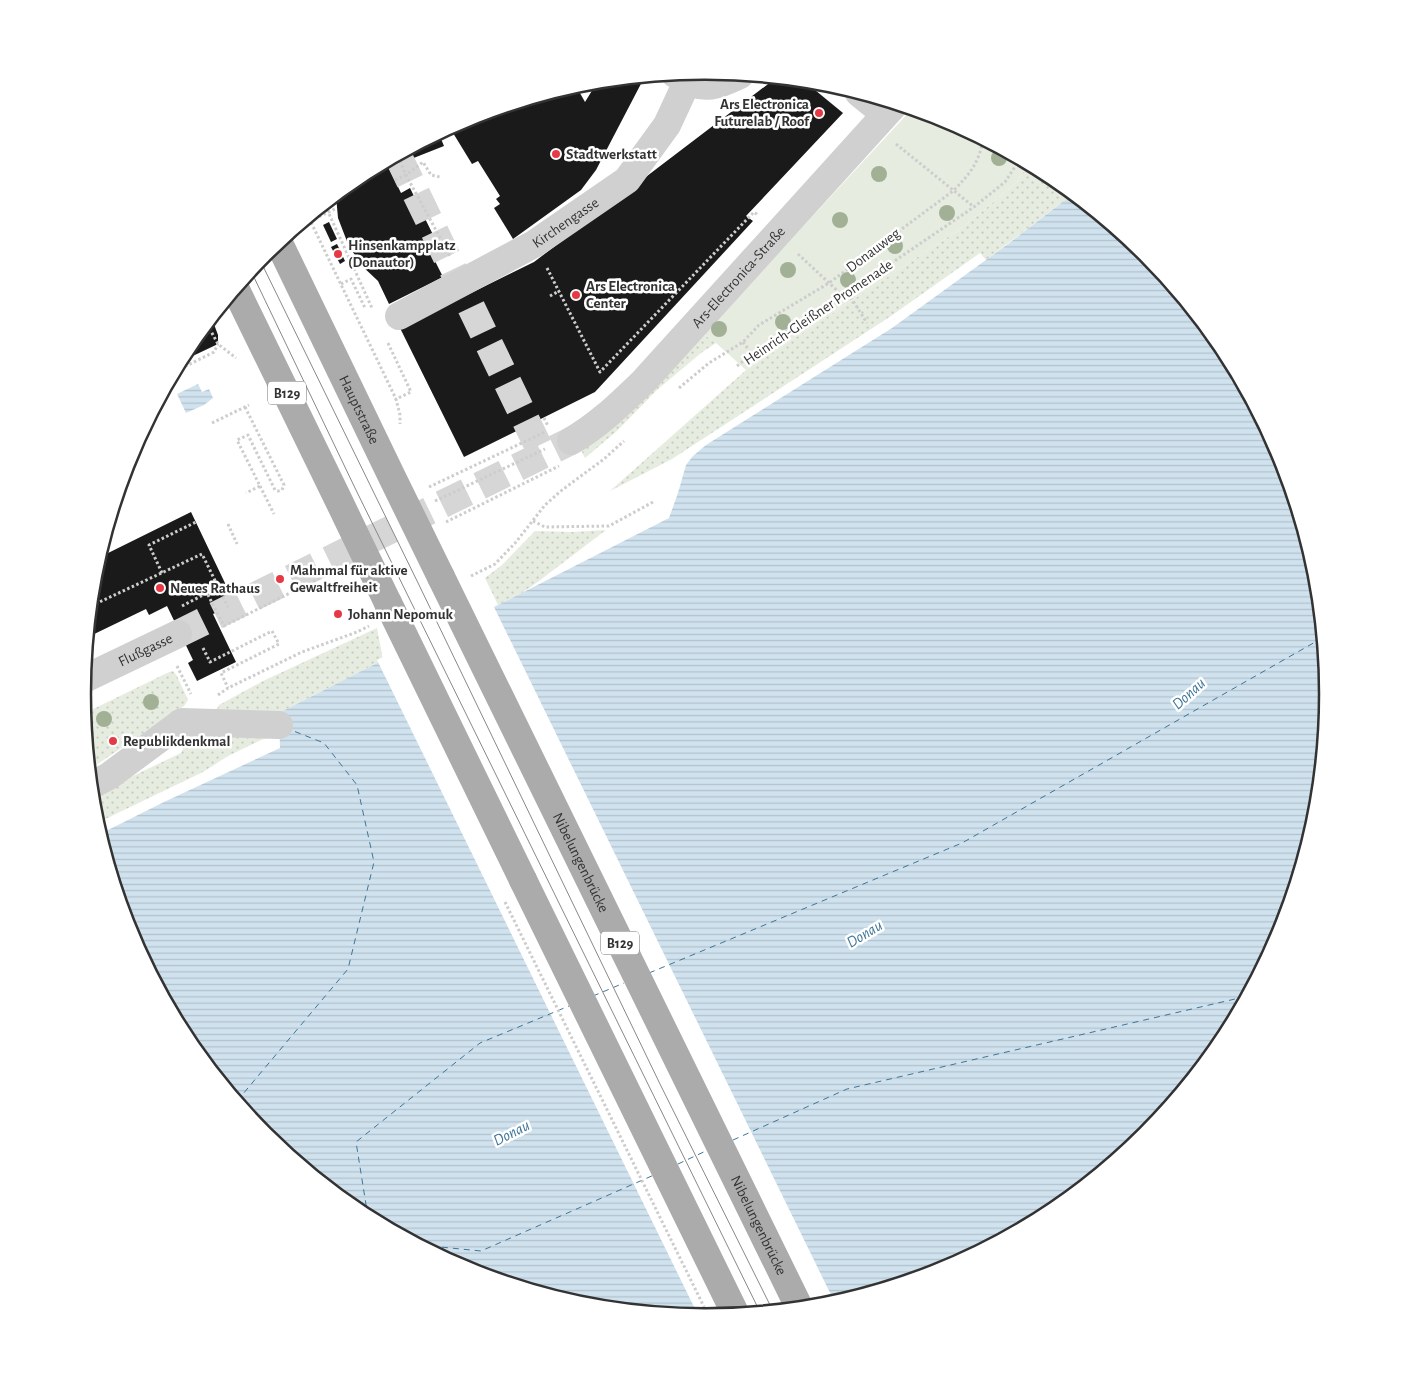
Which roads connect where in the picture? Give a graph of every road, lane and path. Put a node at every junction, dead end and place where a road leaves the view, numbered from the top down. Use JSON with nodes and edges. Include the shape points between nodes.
{"nodes":[{"id":1,"x":687,"y":80,"type":"edge"},
{"id":2,"x":680,"y":81,"type":"edge"},
{"id":3,"x":729,"y":81,"type":"edge"},
{"id":4,"x":870,"y":103,"type":"edge"},
{"id":5,"x":885,"y":115,"type":"edge"},
{"id":6,"x":981,"y":145,"type":"edge"},
{"id":7,"x":400,"y":161,"type":"edge"},
{"id":8,"x":1017,"y":164,"type":"edge"},
{"id":9,"x":406,"y":175,"type":"junction"},
{"id":10,"x":440,"y":177,"type":"dead end"},
{"id":11,"x":395,"y":180,"type":"dead end"},
{"id":12,"x":953,"y":191,"type":"junction"},
{"id":13,"x":974,"y":207,"type":"junction"},
{"id":14,"x":337,"y":208,"type":"dead end"},
{"id":15,"x":324,"y":213,"type":"edge"},
{"id":16,"x":312,"y":223,"type":"edge"},
{"id":17,"x":769,"y":226,"type":"junction"},
{"id":18,"x":534,"y":244,"type":"junction"},
{"id":19,"x":282,"y":250,"type":"edge"},
{"id":20,"x":452,"y":260,"type":"dead end"},
{"id":21,"x":358,"y":276,"type":"dead end"},
{"id":22,"x":351,"y":279,"type":"junction"},
{"id":23,"x":829,"y":283,"type":"junction"},
{"id":24,"x":341,"y":284,"type":"junction"},
{"id":25,"x":559,"y":291,"type":"junction"},
{"id":26,"x":848,"y":293,"type":"junction"},
{"id":27,"x":239,"y":295,"type":"edge"},
{"id":28,"x":550,"y":296,"type":"dead end"},
{"id":29,"x":842,"y":296,"type":"junction"},
{"id":30,"x":365,"y":308,"type":"dead end"},
{"id":31,"x":400,"y":316,"type":"dead end"},
{"id":32,"x":867,"y":323,"type":"dead end"},
{"id":33,"x":211,"y":331,"type":"edge"},
{"id":34,"x":218,"y":344,"type":"junction"},
{"id":35,"x":752,"y":354,"type":"junction"},
{"id":36,"x":240,"y":362,"type":"dead end"},
{"id":37,"x":187,"y":365,"type":"edge"},
{"id":38,"x":737,"y":366,"type":"dead end"},
{"id":39,"x":396,"y":399,"type":"dead end"},
{"id":40,"x":212,"y":423,"type":"dead end"},
{"id":41,"x":559,"y":445,"type":"junction"},
{"id":42,"x":260,"y":486,"type":"junction"},
{"id":43,"x":426,"y":489,"type":"dead end"},
{"id":44,"x":246,"y":494,"type":"dead end"},
{"id":45,"x":432,"y":502,"type":"dead end"},
{"id":46,"x":652,"y":502,"type":"dead end"},
{"id":47,"x":274,"y":514,"type":"dead end"},
{"id":48,"x":534,"y":521,"type":"dead end"},
{"id":49,"x":196,"y":522,"type":"dead end"},
{"id":50,"x":228,"y":524,"type":"dead end"},
{"id":51,"x":443,"y":524,"type":"dead end"},
{"id":52,"x":237,"y":544,"type":"dead end"},
{"id":53,"x":341,"y":568,"type":"dead end"},
{"id":54,"x":162,"y":573,"type":"junction"},
{"id":55,"x":441,"y":577,"type":"joint"},
{"id":56,"x":211,"y":601,"type":"dead end"},
{"id":57,"x":99,"y":602,"type":"edge"},
{"id":58,"x":228,"y":607,"type":"dead end"},
{"id":59,"x":368,"y":623,"type":"dead end"},
{"id":60,"x":373,"y":632,"type":"dead end"},
{"id":61,"x":178,"y":634,"type":"tunnel mouth"},
{"id":62,"x":233,"y":650,"type":"dead end"},
{"id":63,"x":175,"y":662,"type":"dead end"},
{"id":64,"x":92,"y":675,"type":"edge"},
{"id":65,"x":228,"y":688,"type":"dead end"},
{"id":66,"x":194,"y":700,"type":"dead end"},
{"id":67,"x":279,"y":725,"type":"dead end"},
{"id":68,"x":98,"y":782,"type":"edge"},
{"id":69,"x":504,"y":899,"type":"dead end"},
{"id":70,"x":797,"y":1302,"type":"edge"},
{"id":71,"x":733,"y":1308,"type":"edge"},
{"id":72,"x":704,"y":1309,"type":"edge"}],
"edges":[{"from":1,"to":3,"type":"street","name":"Kirchengasse","via":[[700,86],[720,85]]},
{"from":2,"to":18,"type":"street","name":"Kirchengasse","via":[[667,125],[626,180]]},
{"from":4,"to":5,"type":"street"},
{"from":5,"to":12,"type":"path"},
{"from":5,"to":17,"type":"street","name":"Ars-Electronica-Straße"},
{"from":6,"to":12,"type":"path","name":"Donauweg","via":[[976,163]]},
{"from":7,"to":9,"type":"path"},
{"from":8,"to":13,"type":"path","name":"Heinrich-Gleißner Promenade","via":[[1005,182]]},
{"from":9,"to":10,"type":"path","via":[[423,162],[431,175]]},
{"from":9,"to":11,"type":"path"},
{"from":9,"to":20,"type":"path"},
{"from":12,"to":13,"type":"path"},
{"from":12,"to":23,"type":"path","name":"Donauweg"},
{"from":13,"to":26,"type":"path","name":"Heinrich-Gleißner Promenade"},
{"from":14,"to":15,"type":"path"},
{"from":16,"to":24,"type":"path"},
{"from":17,"to":23,"type":"path"},
{"from":17,"to":25,"type":"path","via":[[754,212],[600,372]]},
{"from":17,"to":41,"type":"street","name":"Ars-Electronica-Straße","via":[[644,381],[583,435]]},
{"from":18,"to":25,"type":"path"},
{"from":18,"to":31,"type":"street","name":"Kirchengasse"},
{"from":19,"to":55,"type":"main road","name":"Hauptstraße","number":"B129"},
{"from":21,"to":22,"type":"path"},
{"from":22,"to":24,"type":"path"},
{"from":22,"to":30,"type":"path"},
{"from":23,"to":29,"type":"path"},
{"from":23,"to":35,"type":"path","name":"Donauweg","via":[[759,325],[743,342]]},
{"from":24,"to":39,"type":"path"},
{"from":25,"to":28,"type":"path"},
{"from":26,"to":29,"type":"path","name":"Heinrich-Gleißner Promenade"},
{"from":26,"to":32,"type":"path"},
{"from":27,"to":71,"type":"main road","number":"B129","bridge":true},
{"from":29,"to":35,"type":"path","name":"Heinrich-Gleißner Promenade"},
{"from":33,"to":34,"type":"path"},
{"from":34,"to":36,"type":"path"},
{"from":34,"to":37,"type":"path","via":[[214,352]]},
{"from":35,"to":38,"type":"path","name":"Heinrich-Gleißner Promenade"},
{"from":40,"to":42,"type":"path","via":[[247,406],[284,485],[282,490],[275,490],[248,435],[237,440]]},
{"from":41,"to":43,"type":"path"},
{"from":41,"to":45,"type":"path"},
{"from":41,"to":51,"type":"path"},
{"from":42,"to":44,"type":"path"},
{"from":42,"to":47,"type":"path"},
{"from":46,"to":48,"type":"path","via":[[609,526],[544,527]]},
{"from":49,"to":54,"type":"path","via":[[149,545]]},
{"from":50,"to":52,"type":"path"},
{"from":53,"to":56,"type":"path","via":[[224,626]]},
{"from":54,"to":57,"type":"path"},
{"from":54,"to":58,"type":"path","via":[[202,554]]},
{"from":55,"to":70,"type":"main road","name":"Nibelungenbrücke","number":"B129","bridge":true},
{"from":59,"to":60,"type":"path"},
{"from":61,"to":64,"type":"street","name":"Flußgasse"},
{"from":62,"to":65,"type":"path","via":[[272,631],[280,644],[221,673]]},
{"from":63,"to":66,"type":"path"},
{"from":67,"to":68,"type":"street","via":[[182,722]]},
{"from":69,"to":72,"type":"path","bridge":true}]}
